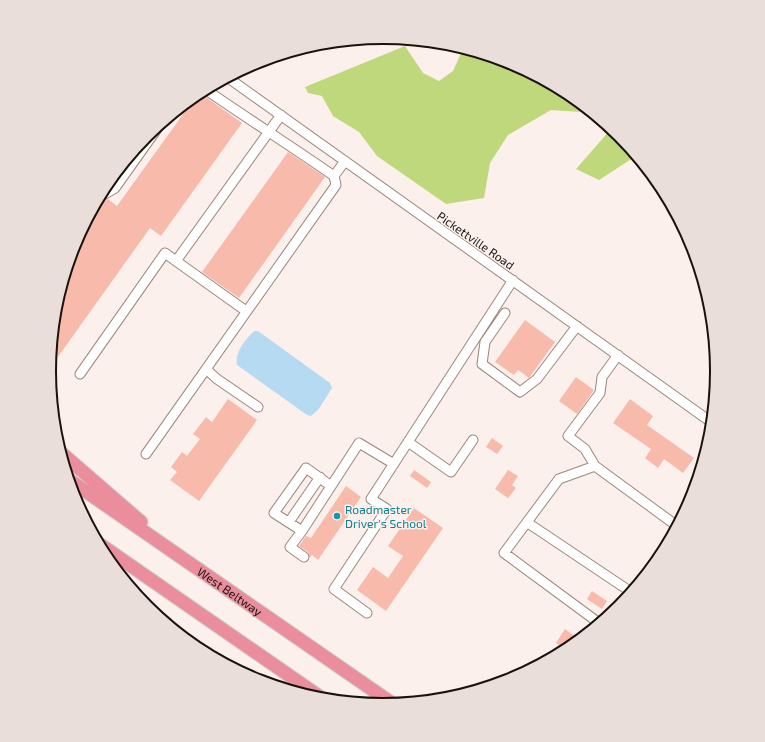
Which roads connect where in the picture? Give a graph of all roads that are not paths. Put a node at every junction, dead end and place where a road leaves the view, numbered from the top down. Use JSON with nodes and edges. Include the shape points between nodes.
{"nodes":[{"id":1,"x":232,"y":81,"type":"edge"},
{"id":2,"x":211,"y":93,"type":"edge"},
{"id":3,"x":280,"y":115,"type":"junction"},
{"id":4,"x":269,"y":131,"type":"junction"},
{"id":5,"x":143,"y":148,"type":"edge"},
{"id":6,"x":345,"y":161,"type":"junction"},
{"id":7,"x":334,"y":176,"type":"junction"},
{"id":8,"x":110,"y":191,"type":"edge"},
{"id":9,"x":176,"y":261,"type":"junction"},
{"id":10,"x":513,"y":280,"type":"junction"},
{"id":11,"x":246,"y":311,"type":"junction"},
{"id":12,"x":505,"y":312,"type":"dead end"},
{"id":13,"x":577,"y":326,"type":"junction"},
{"id":14,"x":618,"y":355,"type":"junction"},
{"id":15,"x":206,"y":369,"type":"junction"},
{"id":16,"x":80,"y":374,"type":"dead end"},
{"id":17,"x":258,"y":407,"type":"dead end"},
{"id":18,"x":706,"y":418,"type":"edge"},
{"id":19,"x":473,"y":440,"type":"dead end"},
{"id":20,"x":408,"y":442,"type":"junction"},
{"id":21,"x":146,"y":454,"type":"dead end"},
{"id":22,"x":68,"y":458,"type":"edge"},
{"id":23,"x":394,"y":464,"type":"junction"},
{"id":24,"x":595,"y":466,"type":"junction"},
{"id":25,"x":320,"y":477,"type":"junction"},
{"id":26,"x":76,"y":485,"type":"edge"},
{"id":27,"x":331,"y":486,"type":"junction"},
{"id":28,"x":288,"y":522,"type":"junction"},
{"id":29,"x":528,"y":523,"type":"junction"},
{"id":30,"x":672,"y":523,"type":"edge"},
{"id":31,"x":302,"y":531,"type":"junction"},
{"id":32,"x":110,"y":551,"type":"edge"},
{"id":33,"x":304,"y":557,"type":"dead end"},
{"id":34,"x":124,"y":571,"type":"edge"},
{"id":35,"x":202,"y":573,"type":"junction"},
{"id":36,"x":626,"y":589,"type":"edge"},
{"id":37,"x":367,"y":613,"type":"dead end"},
{"id":38,"x":205,"y":618,"type":"junction"},
{"id":39,"x":595,"y":620,"type":"edge"},
{"id":40,"x":310,"y":690,"type":"edge"},
{"id":41,"x":383,"y":698,"type":"edge"}],
"edges":[{"from":1,"to":3,"type":"street","name":"Pickettville Road"},
{"from":2,"to":4,"type":"street"},
{"from":3,"to":4,"type":"street"},
{"from":3,"to":6,"type":"street","name":"Pickettville Road"},
{"from":4,"to":7,"type":"street"},
{"from":4,"to":9,"type":"street"},
{"from":5,"to":8,"type":"street","via":[[115,188]]},
{"from":6,"to":7,"type":"street"},
{"from":6,"to":10,"type":"street","name":"Pickettville Road"},
{"from":7,"to":11,"type":"street","via":[[336,185]]},
{"from":9,"to":11,"type":"street"},
{"from":9,"to":16,"type":"street","via":[[165,253]]},
{"from":10,"to":13,"type":"street","name":"Pickettville Road"},
{"from":10,"to":20,"type":"street"},
{"from":11,"to":15,"type":"street"},
{"from":12,"to":13,"type":"street","via":[[485,342],[482,364],[520,392],[537,379]]},
{"from":13,"to":14,"type":"street","name":"Pickettville Road"},
{"from":14,"to":18,"type":"street","name":"Pickettville Road"},
{"from":14,"to":24,"type":"street","via":[[602,377],[600,393],[568,436],[585,449]]},
{"from":15,"to":17,"type":"street"},
{"from":15,"to":21,"type":"street"},
{"from":19,"to":20,"type":"street","via":[[451,472]]},
{"from":20,"to":23,"type":"street"},
{"from":22,"to":35,"type":"highway"},
{"from":23,"to":27,"type":"street","via":[[359,443]]},
{"from":23,"to":37,"type":"street","via":[[371,499],[387,509],[334,589]]},
{"from":24,"to":29,"type":"street","via":[[559,479]]},
{"from":24,"to":30,"type":"street"},
{"from":25,"to":27,"type":"street"},
{"from":25,"to":28,"type":"street"},
{"from":25,"to":28,"type":"street","via":[[306,468],[274,513]]},
{"from":26,"to":35,"type":"highway","name":"West Beltway"},
{"from":27,"to":31,"type":"street"},
{"from":28,"to":31,"type":"street"},
{"from":29,"to":36,"type":"street"},
{"from":29,"to":39,"type":"street","via":[[504,553]]},
{"from":31,"to":33,"type":"street","via":[[290,547]]},
{"from":32,"to":38,"type":"highway"},
{"from":34,"to":38,"type":"highway","via":[[169,601]]},
{"from":35,"to":41,"type":"highway","name":"West Beltway"},
{"from":38,"to":40,"type":"highway"}]}
